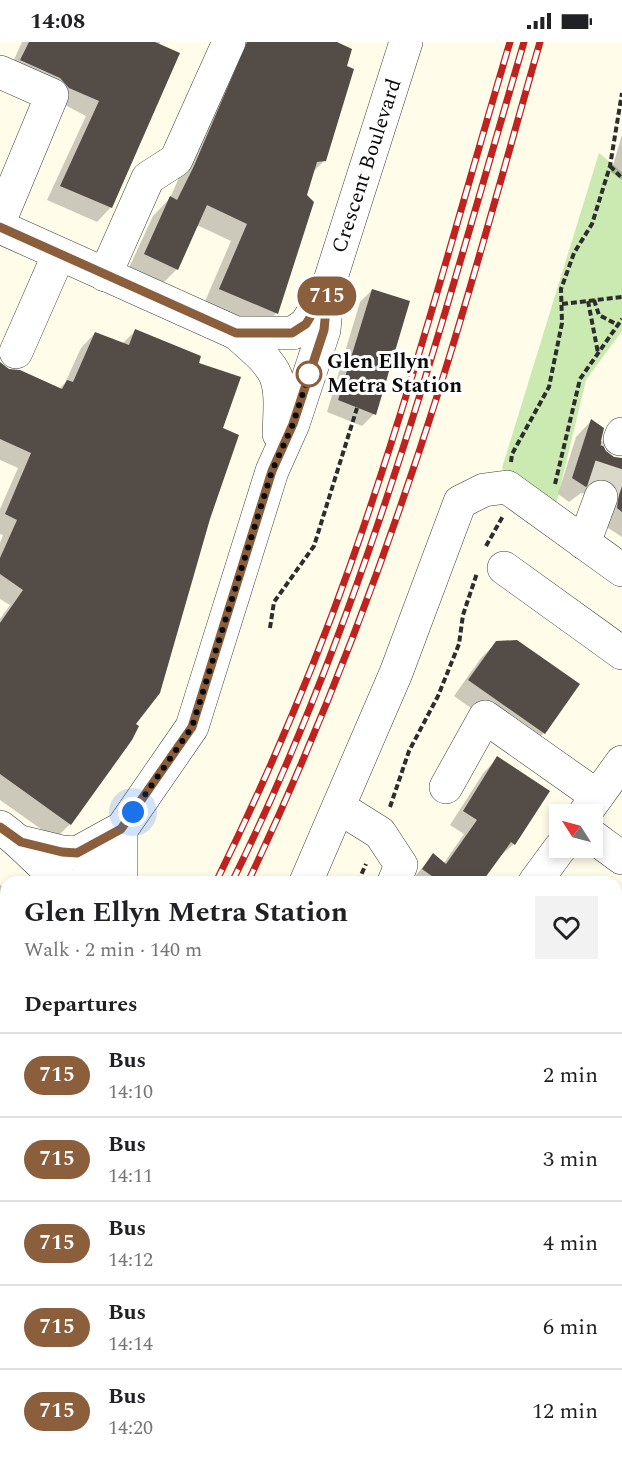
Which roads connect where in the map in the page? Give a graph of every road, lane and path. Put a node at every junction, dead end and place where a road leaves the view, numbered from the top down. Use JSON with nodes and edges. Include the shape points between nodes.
{"nodes":[{"id":1,"x":229,"y":42,"type":"edge"},
{"id":2,"x":406,"y":42,"type":"edge"},
{"id":3,"x":0,"y":72,"type":"edge"},
{"id":4,"x":610,"y":166,"type":"dead end"},
{"id":5,"x":622,"y":178,"type":"edge"},
{"id":6,"x":1,"y":229,"type":"edge"},
{"id":7,"x":59,"y":254,"type":"junction"},
{"id":8,"x":105,"y":274,"type":"junction"},
{"id":9,"x":328,"y":288,"type":"junction"},
{"id":10,"x":622,"y":297,"type":"edge"},
{"id":11,"x":594,"y":300,"type":"junction"},
{"id":12,"x":588,"y":301,"type":"junction"},
{"id":13,"x":562,"y":304,"type":"dead end"},
{"id":14,"x":622,"y":319,"type":"edge"},
{"id":15,"x":618,"y":325,"type":"junction"},
{"id":16,"x":236,"y":333,"type":"junction"},
{"id":17,"x":16,"y":352,"type":"dead end"},
{"id":18,"x":598,"y":353,"type":"junction"},
{"id":19,"x":357,"y":408,"type":"dead end"},
{"id":20,"x":272,"y":471,"type":"junction"},
{"id":21,"x":555,"y":484,"type":"dead end"},
{"id":22,"x":601,"y":497,"type":"tunnel mouth"},
{"id":23,"x":584,"y":543,"type":"junction"},
{"id":24,"x":504,"y":568,"type":"dead end"},
{"id":25,"x":622,"y":570,"type":"edge"},
{"id":26,"x":270,"y":628,"type":"dead end"},
{"id":27,"x":622,"y":653,"type":"edge"},
{"id":28,"x":622,"y":762,"type":"edge"},
{"id":29,"x":446,"y":787,"type":"dead end"},
{"id":30,"x":589,"y":804,"type":"edge"},
{"id":31,"x":591,"y":804,"type":"edge"},
{"id":32,"x":340,"y":808,"type":"junction"},
{"id":33,"x":121,"y":829,"type":"junction"},
{"id":34,"x":10,"y":834,"type":"edge"},
{"id":35,"x":603,"y":844,"type":"edge"},
{"id":36,"x":553,"y":858,"type":"edge"},
{"id":37,"x":622,"y":858,"type":"edge"},
{"id":38,"x":55,"y":876,"type":"edge"},
{"id":39,"x":89,"y":876,"type":"edge"},
{"id":40,"x":121,"y":876,"type":"edge"},
{"id":41,"x":311,"y":876,"type":"edge"},
{"id":42,"x":396,"y":876,"type":"edge"},
{"id":43,"x":539,"y":876,"type":"edge"}],
"edges":[{"from":1,"to":8,"type":"street","via":[[176,160],[148,178]]},
{"from":2,"to":9,"type":"street","name":"Crescent Boulevard"},
{"from":3,"to":6,"type":"street","via":[[52,95]]},
{"from":4,"to":5,"type":"path"},
{"from":6,"to":7,"type":"street"},
{"from":7,"to":8,"type":"street"},
{"from":7,"to":17,"type":"street"},
{"from":8,"to":16,"type":"street"},
{"from":9,"to":16,"type":"street","via":[[306,324],[292,333]]},
{"from":9,"to":20,"type":"street","name":"Crescent Boulevard","via":[[324,330],[293,424]]},
{"from":10,"to":11,"type":"path"},
{"from":11,"to":12,"type":"path"},
{"from":11,"to":15,"type":"path","via":[[599,315]]},
{"from":12,"to":13,"type":"path"},
{"from":12,"to":18,"type":"path"},
{"from":14,"to":15,"type":"path"},
{"from":15,"to":18,"type":"path"},
{"from":16,"to":20,"type":"street","via":[[269,362],[278,381],[279,434]]},
{"from":18,"to":21,"type":"path","via":[[580,379]]},
{"from":19,"to":26,"type":"path","via":[[314,546],[274,602]]},
{"from":20,"to":33,"type":"street","name":"Crescent Boulevard","via":[[192,727]]},
{"from":22,"to":23,"type":"street"},
{"from":23,"to":25,"type":"street"},
{"from":23,"to":32,"type":"street","via":[[507,487],[484,490],[460,502]]},
{"from":24,"to":27,"type":"street"},
{"from":28,"to":31,"type":"street"},
{"from":29,"to":30,"type":"street","via":[[485,717]]},
{"from":32,"to":41,"type":"street"},
{"from":32,"to":42,"type":"street","via":[[380,833],[401,865]]},
{"from":33,"to":34,"type":"street","via":[[77,853],[62,852]]},
{"from":33,"to":39,"type":"street","name":"Crescent Boulevard"},
{"from":33,"to":40,"type":"street"},
{"from":34,"to":38,"type":"street"},
{"from":35,"to":37,"type":"street"},
{"from":36,"to":43,"type":"street"}]}
